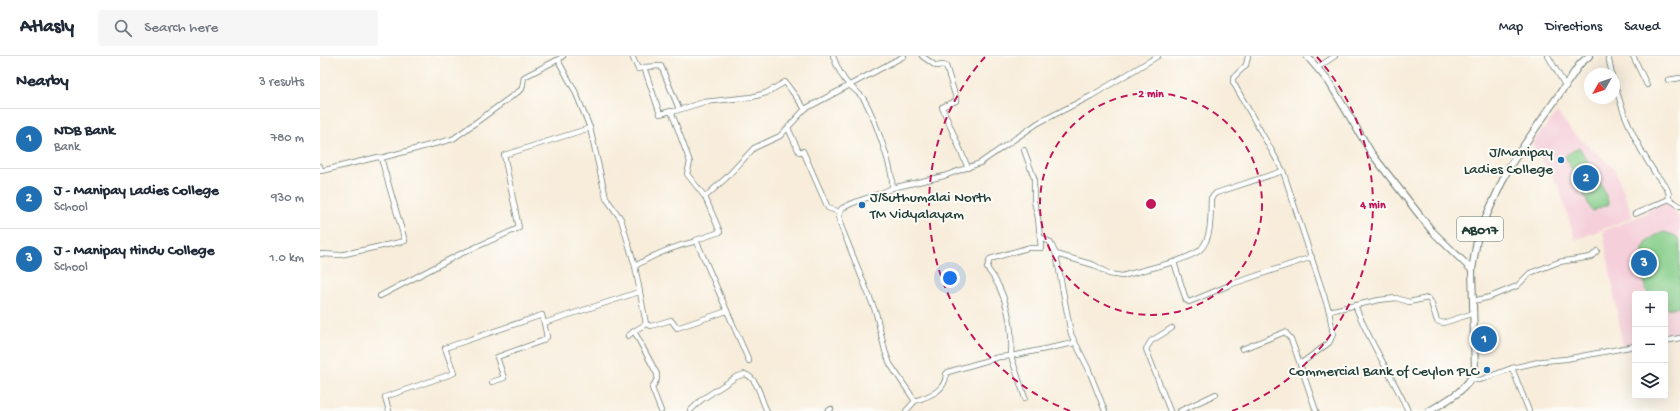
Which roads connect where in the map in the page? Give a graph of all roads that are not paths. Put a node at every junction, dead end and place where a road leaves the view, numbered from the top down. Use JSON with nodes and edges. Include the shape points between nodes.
{"nodes":[{"id":1,"x":632,"y":56,"type":"edge"},
{"id":2,"x":833,"y":56,"type":"edge"},
{"id":3,"x":904,"y":56,"type":"edge"},
{"id":4,"x":922,"y":56,"type":"edge"},
{"id":5,"x":1158,"y":56,"type":"edge"},
{"id":6,"x":1248,"y":56,"type":"edge"},
{"id":7,"x":1306,"y":56,"type":"edge"},
{"id":8,"x":1335,"y":56,"type":"edge"},
{"id":9,"x":1548,"y":56,"type":"edge"},
{"id":10,"x":1589,"y":56,"type":"edge"},
{"id":11,"x":1608,"y":56,"type":"edge"},
{"id":12,"x":1633,"y":56,"type":"edge"},
{"id":13,"x":561,"y":57,"type":"edge"},
{"id":14,"x":644,"y":67,"type":"junction"},
{"id":15,"x":1318,"y":67,"type":"junction"},
{"id":16,"x":1611,"y":68,"type":"edge"},
{"id":17,"x":1680,"y":78,"type":"edge"},
{"id":18,"x":1668,"y":80,"type":"dead end"},
{"id":19,"x":850,"y":85,"type":"junction"},
{"id":20,"x":1647,"y":85,"type":"dead end"},
{"id":21,"x":1566,"y":87,"type":"junction"},
{"id":22,"x":1620,"y":100,"type":"edge"},
{"id":23,"x":679,"y":109,"type":"junction"},
{"id":24,"x":805,"y":109,"type":"junction"},
{"id":25,"x":672,"y":112,"type":"junction"},
{"id":26,"x":590,"y":128,"type":"junction"},
{"id":27,"x":788,"y":128,"type":"junction"},
{"id":28,"x":1024,"y":150,"type":"dead end"},
{"id":29,"x":381,"y":158,"type":"junction"},
{"id":30,"x":320,"y":166,"type":"edge"},
{"id":31,"x":968,"y":168,"type":"junction"},
{"id":32,"x":1283,"y":171,"type":"junction"},
{"id":33,"x":892,"y":188,"type":"junction"},
{"id":34,"x":705,"y":197,"type":"junction"},
{"id":35,"x":1669,"y":199,"type":"junction"},
{"id":36,"x":1680,"y":206,"type":"edge"},
{"id":37,"x":840,"y":212,"type":"junction"},
{"id":38,"x":1635,"y":214,"type":"dead end"},
{"id":39,"x":1040,"y":237,"type":"junction"},
{"id":40,"x":697,"y":241,"type":"junction"},
{"id":41,"x":1597,"y":251,"type":"dead end"},
{"id":42,"x":320,"y":254,"type":"edge"},
{"id":43,"x":1056,"y":254,"type":"junction"},
{"id":44,"x":1312,"y":256,"type":"junction"},
{"id":45,"x":1174,"y":262,"type":"junction"},
{"id":46,"x":635,"y":266,"type":"junction"},
{"id":47,"x":1472,"y":270,"type":"junction"},
{"id":48,"x":639,"y":292,"type":"junction"},
{"id":49,"x":380,"y":296,"type":"dead end"},
{"id":50,"x":1474,"y":301,"type":"junction"},
{"id":51,"x":1355,"y":305,"type":"junction"},
{"id":52,"x":727,"y":311,"type":"junction"},
{"id":53,"x":1329,"y":311,"type":"junction"},
{"id":54,"x":1474,"y":313,"type":"junction"},
{"id":55,"x":544,"y":323,"type":"junction"},
{"id":56,"x":646,"y":324,"type":"junction"},
{"id":57,"x":1172,"y":328,"type":"dead end"},
{"id":58,"x":634,"y":331,"type":"junction"},
{"id":59,"x":628,"y":336,"type":"dead end"},
{"id":60,"x":1680,"y":338,"type":"edge"},
{"id":61,"x":1668,"y":340,"type":"edge"},
{"id":62,"x":1074,"y":343,"type":"junction"},
{"id":63,"x":1632,"y":347,"type":"edge"},
{"id":64,"x":1242,"y":349,"type":"dead end"},
{"id":65,"x":1011,"y":356,"type":"junction"},
{"id":66,"x":749,"y":361,"type":"dead end"},
{"id":67,"x":1300,"y":364,"type":"junction"},
{"id":68,"x":1512,"y":368,"type":"junction"},
{"id":69,"x":1471,"y":379,"type":"junction"},
{"id":70,"x":492,"y":382,"type":"dead end"},
{"id":71,"x":1216,"y":394,"type":"dead end"},
{"id":72,"x":1025,"y":398,"type":"dead end"},
{"id":73,"x":915,"y":401,"type":"junction"},
{"id":74,"x":389,"y":411,"type":"edge"},
{"id":75,"x":661,"y":411,"type":"edge"},
{"id":76,"x":690,"y":411,"type":"edge"},
{"id":77,"x":767,"y":411,"type":"edge"},
{"id":78,"x":906,"y":411,"type":"edge"},
{"id":79,"x":1105,"y":411,"type":"edge"},
{"id":80,"x":1170,"y":411,"type":"edge"},
{"id":81,"x":1180,"y":411,"type":"edge"},
{"id":82,"x":1316,"y":411,"type":"edge"},
{"id":83,"x":1408,"y":411,"type":"edge"},
{"id":84,"x":1429,"y":411,"type":"edge"},
{"id":85,"x":1529,"y":411,"type":"edge"}],
"edges":[{"from":1,"to":14,"type":"street","via":[[638,69]]},
{"from":2,"to":19,"type":"street","via":[[841,76]]},
{"from":3,"to":19,"type":"street"},
{"from":4,"to":31,"type":"street","via":[[936,66],[946,66],[956,101],[942,107]]},
{"from":5,"to":31,"type":"street","via":[[1091,96],[1038,123],[1004,148]]},
{"from":6,"to":32,"type":"street","via":[[1246,64],[1233,78],[1233,82]]},
{"from":7,"to":15,"type":"main road"},
{"from":8,"to":15,"type":"street"},
{"from":9,"to":21,"type":"street"},
{"from":10,"to":21,"type":"main road","number":"AB017","via":[[1580,64]]},
{"from":11,"to":16,"type":"street"},
{"from":12,"to":20,"type":"street"},
{"from":13,"to":26,"type":"street","via":[[560,64],[575,91]]},
{"from":13,"to":29,"type":"street","via":[[524,77],[522,89],[454,139]]},
{"from":14,"to":23,"type":"street","via":[[661,66]]},
{"from":14,"to":25,"type":"street","via":[[660,114]]},
{"from":15,"to":47,"type":"main road","via":[[1372,154],[1432,231]]},
{"from":17,"to":18,"type":"street"},
{"from":19,"to":24,"type":"street"},
{"from":19,"to":33,"type":"street","via":[[862,97],[882,142],[892,178]]},
{"from":21,"to":47,"type":"main road","number":"AB017","via":[[1505,174],[1478,234]]},
{"from":22,"to":35,"type":"street","via":[[1626,119],[1643,154],[1668,190]]},
{"from":23,"to":24,"type":"street","via":[[704,102],[752,97],[766,93],[785,82]]},
{"from":23,"to":25,"type":"street"},
{"from":24,"to":27,"type":"street"},
{"from":25,"to":34,"type":"street","via":[[690,162],[687,174]]},
{"from":26,"to":46,"type":"street","via":[[606,198],[620,219]]},
{"from":26,"to":49,"type":"street","via":[[504,155],[519,228],[458,255]]},
{"from":27,"to":34,"type":"street","via":[[780,136],[754,148]]},
{"from":27,"to":37,"type":"street","via":[[798,152],[803,152],[828,208]]},
{"from":28,"to":39,"type":"street","via":[[1034,178],[1034,201]]},
{"from":29,"to":30,"type":"street","via":[[322,171]]},
{"from":29,"to":42,"type":"street","via":[[405,241],[340,255]]},
{"from":31,"to":33,"type":"street"},
{"from":32,"to":44,"type":"street"},
{"from":32,"to":45,"type":"street","via":[[1216,193],[1211,198],[1210,225],[1200,250]]},
{"from":33,"to":37,"type":"street","via":[[848,205]]},
{"from":34,"to":40,"type":"street","via":[[720,232]]},
{"from":35,"to":36,"type":"street"},
{"from":35,"to":38,"type":"street"},
{"from":37,"to":73,"type":"street","via":[[841,226],[876,313],[887,357]]},
{"from":39,"to":43,"type":"street","via":[[1050,242]]},
{"from":39,"to":65,"type":"street","via":[[1041,248],[1027,248],[990,259],[987,268],[994,277],[1007,310],[1012,336]]},
{"from":40,"to":46,"type":"street","via":[[650,257]]},
{"from":40,"to":52,"type":"street"},
{"from":41,"to":50,"type":"street","via":[[1591,257],[1559,262],[1530,273],[1517,286],[1490,298]]},
{"from":43,"to":45,"type":"street","via":[[1094,265],[1109,274],[1122,276]]},
{"from":43,"to":62,"type":"street"},
{"from":44,"to":45,"type":"street","via":[[1189,302],[1182,293]]},
{"from":44,"to":53,"type":"street"},
{"from":46,"to":48,"type":"street"},
{"from":47,"to":50,"type":"main road","number":"AB017"},
{"from":48,"to":55,"type":"street"},
{"from":48,"to":56,"type":"street"},
{"from":50,"to":54,"type":"main road","number":"AB017"},
{"from":51,"to":53,"type":"street"},
{"from":51,"to":54,"type":"street","via":[[1396,298],[1409,302],[1428,298],[1437,321],[1444,323]]},
{"from":51,"to":83,"type":"street","via":[[1363,327]]},
{"from":52,"to":56,"type":"street","via":[[677,328],[671,320],[651,326]]},
{"from":52,"to":66,"type":"street"},
{"from":53,"to":67,"type":"street","via":[[1333,334],[1329,343]]},
{"from":54,"to":69,"type":"main road","number":"AB017","via":[[1475,371]]},
{"from":55,"to":70,"type":"street","via":[[547,336],[542,342],[497,357],[504,378]]},
{"from":55,"to":74,"type":"street","via":[[542,316],[445,348],[454,373],[384,397]]},
{"from":56,"to":58,"type":"street"},
{"from":57,"to":80,"type":"street","via":[[1150,341],[1146,349]]},
{"from":58,"to":59,"type":"street"},
{"from":58,"to":75,"type":"street","via":[[657,374],[652,388]]},
{"from":60,"to":61,"type":"street"},
{"from":62,"to":65,"type":"street"},
{"from":62,"to":79,"type":"street","via":[[1088,368]]},
{"from":63,"to":68,"type":"street"},
{"from":64,"to":67,"type":"street","via":[[1285,332],[1291,339]]},
{"from":65,"to":72,"type":"street"},
{"from":65,"to":73,"type":"street","via":[[948,372],[943,387]]},
{"from":67,"to":82,"type":"street"},
{"from":68,"to":69,"type":"street","via":[[1480,380]]},
{"from":68,"to":85,"type":"street"},
{"from":69,"to":84,"type":"main road","via":[[1452,399]]},
{"from":71,"to":81,"type":"street"},
{"from":73,"to":78,"type":"street"},
{"from":76,"to":77,"type":"street","via":[[736,377],[745,374],[756,384]]}]}
